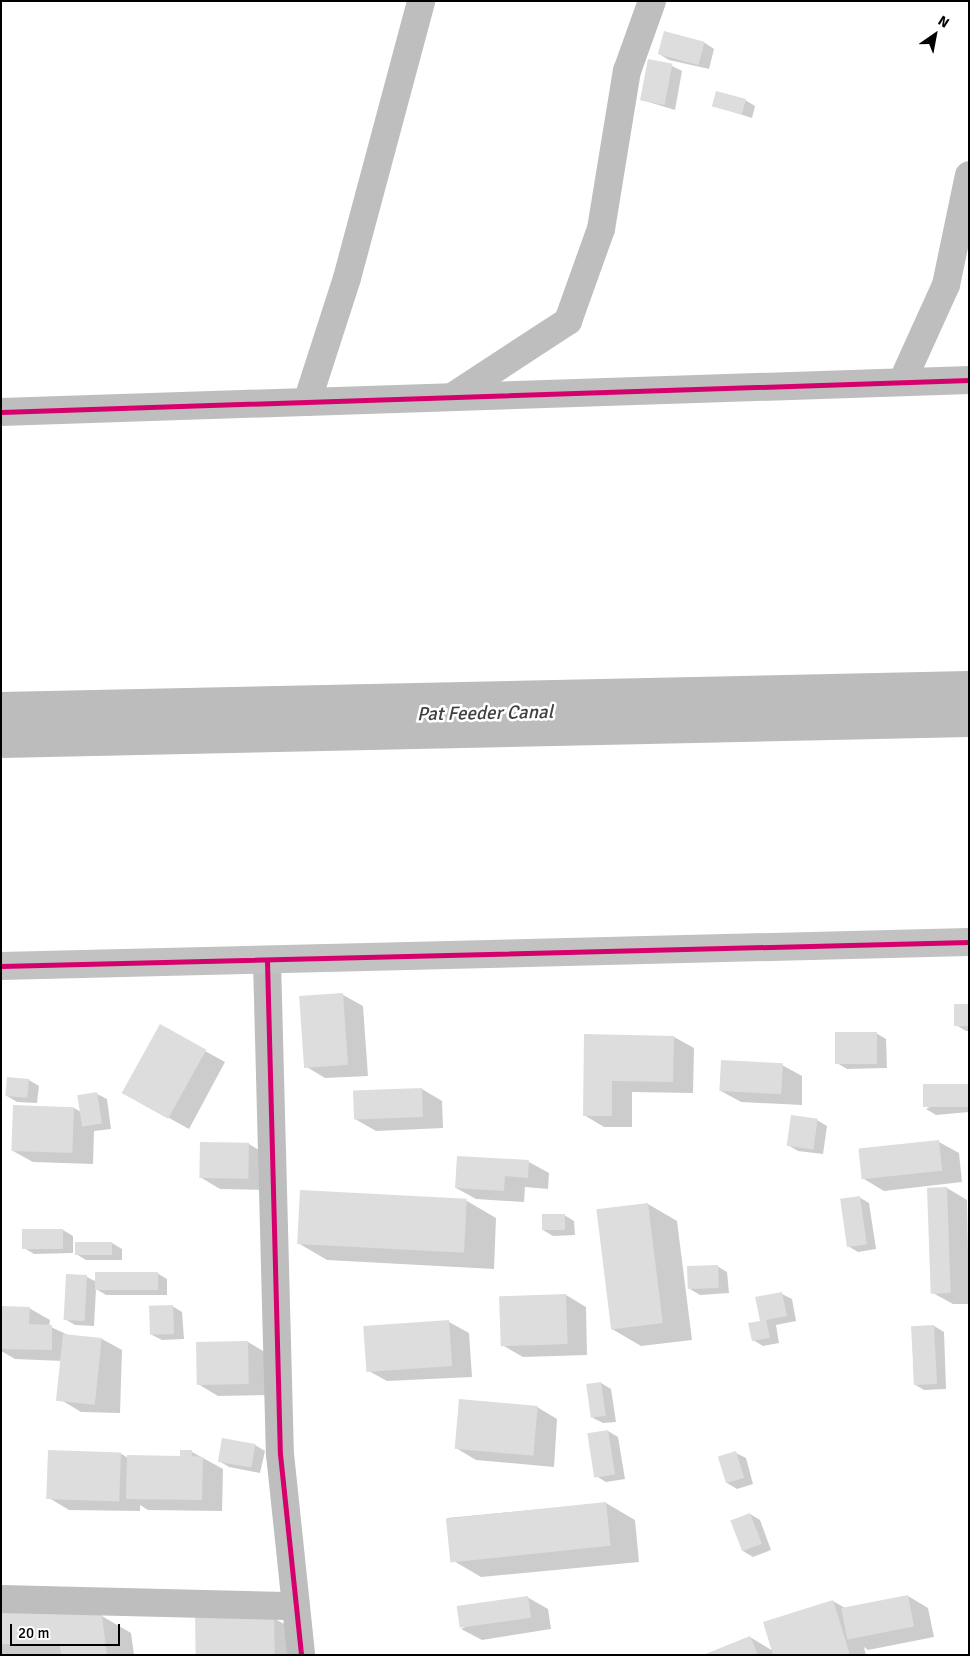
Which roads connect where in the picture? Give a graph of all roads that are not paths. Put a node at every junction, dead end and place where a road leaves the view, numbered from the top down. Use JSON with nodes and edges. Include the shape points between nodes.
{"nodes":[{"id":1,"x":421,"y":1,"type":"edge"},
{"id":2,"x":652,"y":1,"type":"edge"},
{"id":3,"x":969,"y":175,"type":"edge"},
{"id":4,"x":969,"y":380,"type":"edge"},
{"id":5,"x":902,"y":382,"type":"junction"},
{"id":6,"x":452,"y":397,"type":"junction"},
{"id":7,"x":308,"y":402,"type":"junction"},
{"id":8,"x":1,"y":412,"type":"edge"},
{"id":9,"x":969,"y":942,"type":"edge"},
{"id":10,"x":267,"y":961,"type":"junction"},
{"id":11,"x":1,"y":966,"type":"edge"},
{"id":12,"x":1,"y":1599,"type":"edge"},
{"id":13,"x":296,"y":1606,"type":"junction"},
{"id":14,"x":301,"y":1655,"type":"edge"}],
"edges":[{"from":1,"to":7,"type":"street","via":[[347,278]]},
{"from":2,"to":6,"type":"street","via":[[627,71],[601,229],[568,321]]},
{"from":3,"to":5,"type":"street","via":[[946,285]]},
{"from":4,"to":5,"type":"street"},
{"from":5,"to":6,"type":"street"},
{"from":6,"to":7,"type":"street"},
{"from":7,"to":8,"type":"street"},
{"from":9,"to":10,"type":"street"},
{"from":10,"to":11,"type":"street"},
{"from":10,"to":13,"type":"street","via":[[280,1454]]},
{"from":12,"to":13,"type":"street"},
{"from":13,"to":14,"type":"street"}]}
